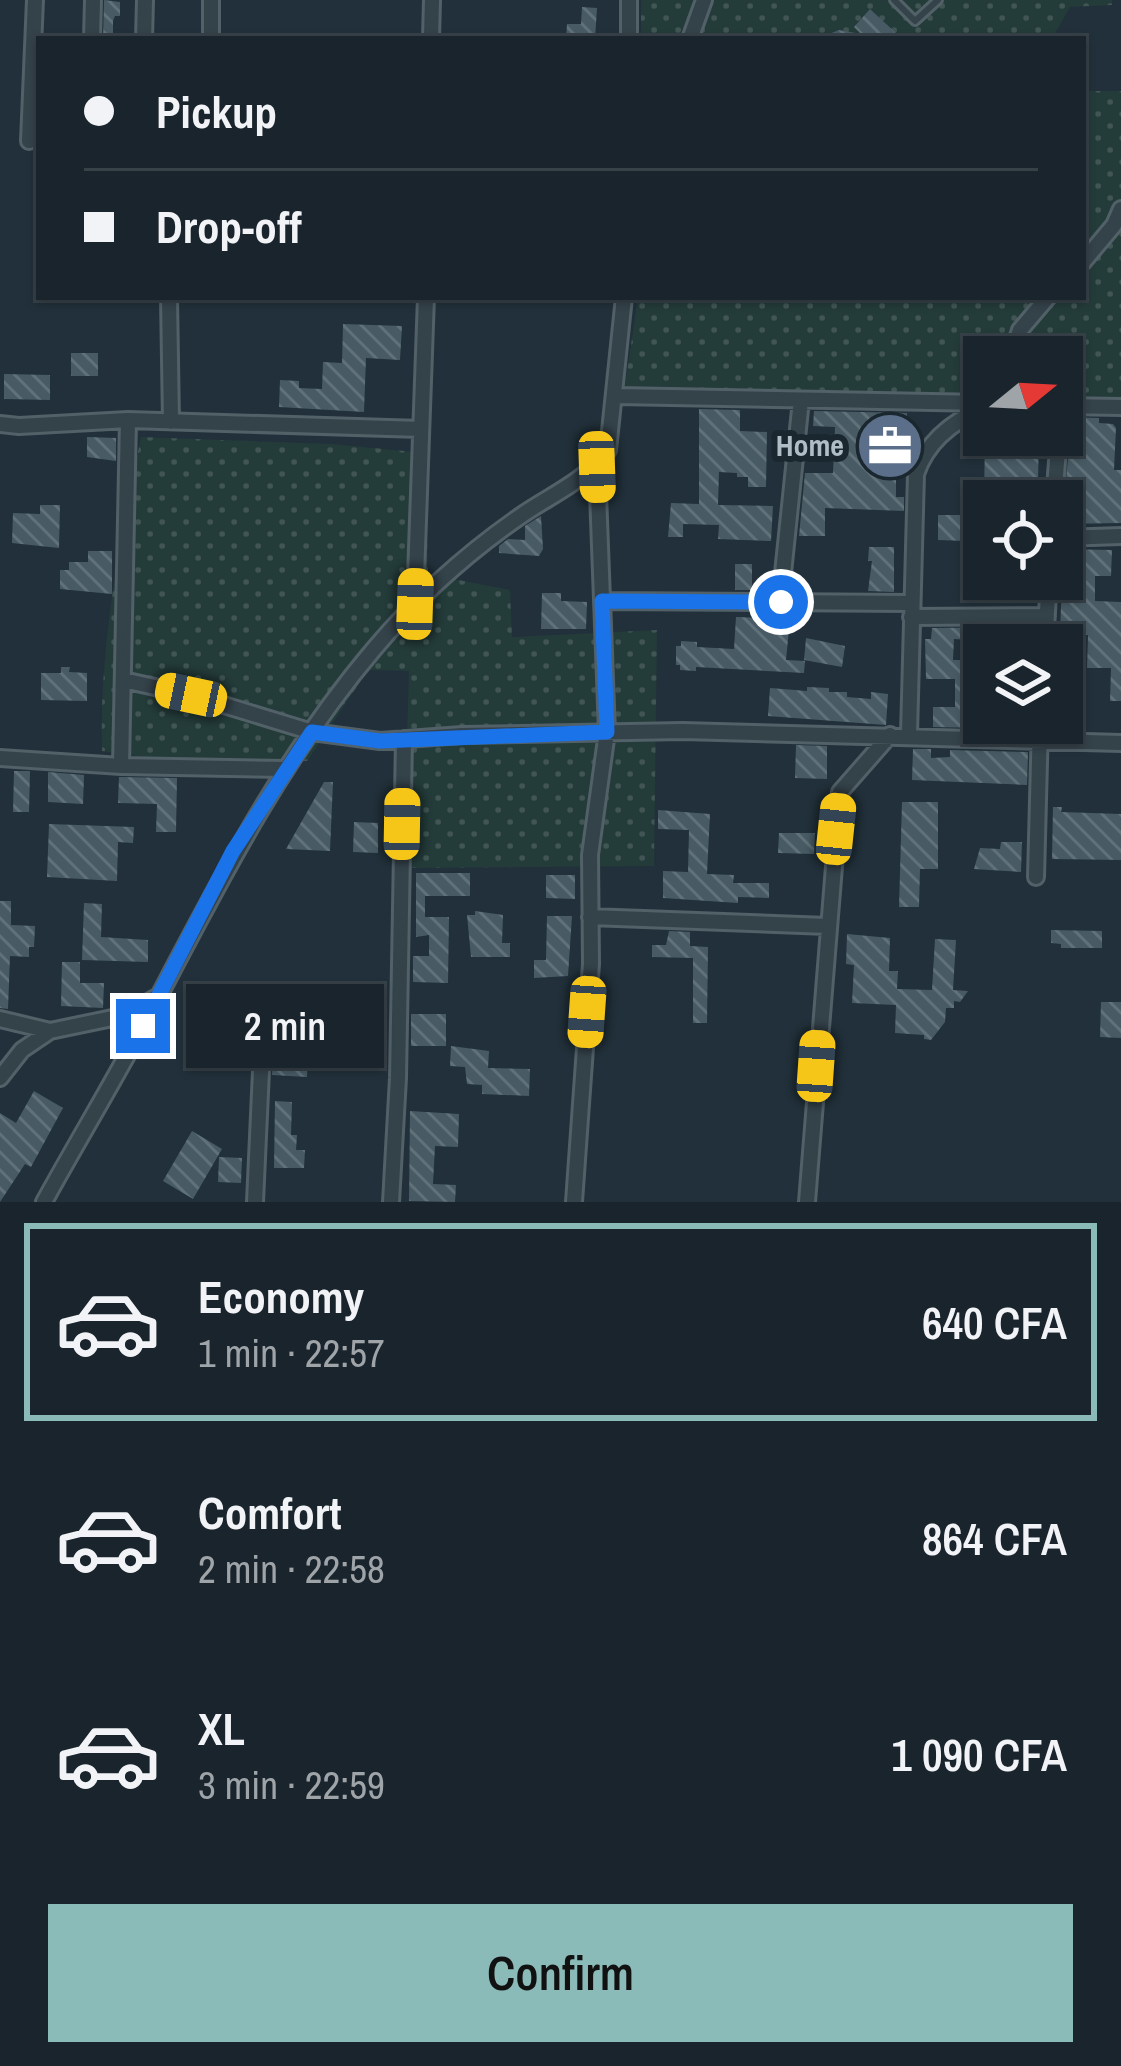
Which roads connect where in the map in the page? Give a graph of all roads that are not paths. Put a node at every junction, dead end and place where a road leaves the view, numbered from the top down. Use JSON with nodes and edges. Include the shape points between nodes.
{"nodes":[{"id":1,"x":35,"y":0,"type":"edge"},
{"id":2,"x":93,"y":0,"type":"edge"},
{"id":3,"x":145,"y":0,"type":"edge"},
{"id":4,"x":212,"y":0,"type":"edge"},
{"id":5,"x":432,"y":0,"type":"edge"},
{"id":6,"x":629,"y":0,"type":"edge"},
{"id":7,"x":704,"y":0,"type":"edge"},
{"id":8,"x":895,"y":0,"type":"edge"},
{"id":9,"x":938,"y":0,"type":"edge"},
{"id":10,"x":92,"y":36,"type":"edge"},
{"id":11,"x":144,"y":36,"type":"edge"},
{"id":12,"x":211,"y":36,"type":"edge"},
{"id":13,"x":431,"y":36,"type":"edge"},
{"id":14,"x":629,"y":36,"type":"edge"},
{"id":15,"x":691,"y":36,"type":"edge"},
{"id":16,"x":29,"y":141,"type":"dead end"},
{"id":17,"x":1121,"y":209,"type":"edge"},
{"id":18,"x":1086,"y":258,"type":"edge"},
{"id":19,"x":169,"y":300,"type":"edge"},
{"id":20,"x":426,"y":300,"type":"edge"},
{"id":21,"x":624,"y":300,"type":"edge"},
{"id":22,"x":1045,"y":300,"type":"edge"},
{"id":23,"x":1018,"y":336,"type":"edge"},
{"id":24,"x":616,"y":396,"type":"junction"},
{"id":25,"x":801,"y":400,"type":"junction"},
{"id":26,"x":963,"y":405,"type":"edge"},
{"id":27,"x":1083,"y":406,"type":"edge"},
{"id":28,"x":1121,"y":407,"type":"edge"},
{"id":29,"x":963,"y":418,"type":"edge"},
{"id":30,"x":128,"y":420,"type":"junction"},
{"id":31,"x":171,"y":422,"type":"junction"},
{"id":32,"x":0,"y":424,"type":"edge"},
{"id":33,"x":422,"y":429,"type":"junction"},
{"id":34,"x":597,"y":467,"type":"junction"},
{"id":35,"x":1121,"y":536,"type":"edge"},
{"id":36,"x":1083,"y":537,"type":"edge"},
{"id":37,"x":1048,"y":600,"type":"edge"},
{"id":38,"x":602,"y":601,"type":"junction"},
{"id":39,"x":781,"y":602,"type":"junction"},
{"id":40,"x":415,"y":604,"type":"junction"},
{"id":41,"x":911,"y":610,"type":"junction"},
{"id":42,"x":1047,"y":616,"type":"junction"},
{"id":43,"x":1046,"y":624,"type":"edge"},
{"id":44,"x":123,"y":680,"type":"junction"},
{"id":45,"x":312,"y":732,"type":"junction"},
{"id":46,"x":607,"y":732,"type":"junction"},
{"id":47,"x":909,"y":734,"type":"junction"},
{"id":48,"x":890,"y":735,"type":"junction"},
{"id":49,"x":963,"y":737,"type":"edge"},
{"id":50,"x":404,"y":740,"type":"junction"},
{"id":51,"x":1083,"y":743,"type":"edge"},
{"id":52,"x":1121,"y":743,"type":"edge"},
{"id":53,"x":1039,"y":744,"type":"edge"},
{"id":54,"x":0,"y":758,"type":"edge"},
{"id":55,"x":121,"y":766,"type":"junction"},
{"id":56,"x":285,"y":769,"type":"junction"},
{"id":57,"x":1036,"y":877,"type":"dead end"},
{"id":58,"x":590,"y":917,"type":"junction"},
{"id":59,"x":827,"y":926,"type":"junction"},
{"id":60,"x":160,"y":995,"type":"junction"},
{"id":61,"x":0,"y":1019,"type":"edge"},
{"id":62,"x":263,"y":1027,"type":"dead end"},
{"id":63,"x":50,"y":1031,"type":"junction"},
{"id":64,"x":0,"y":1078,"type":"edge"},
{"id":65,"x":44,"y":1202,"type":"edge"},
{"id":66,"x":255,"y":1202,"type":"edge"},
{"id":67,"x":391,"y":1202,"type":"edge"},
{"id":68,"x":574,"y":1202,"type":"edge"},
{"id":69,"x":807,"y":1202,"type":"edge"}],
"edges":[{"from":1,"to":16,"type":"street"},
{"from":2,"to":10,"type":"street"},
{"from":3,"to":11,"type":"street"},
{"from":4,"to":12,"type":"street"},
{"from":5,"to":13,"type":"street"},
{"from":6,"to":14,"type":"street"},
{"from":7,"to":15,"type":"street"},
{"from":8,"to":9,"type":"lane","via":[[915,21]]},
{"from":17,"to":18,"type":"street"},
{"from":19,"to":31,"type":"street"},
{"from":20,"to":33,"type":"street"},
{"from":21,"to":24,"type":"street"},
{"from":22,"to":23,"type":"street"},
{"from":24,"to":25,"type":"street"},
{"from":24,"to":34,"type":"street","via":[[608,450]]},
{"from":25,"to":26,"type":"street"},
{"from":25,"to":39,"type":"street"},
{"from":27,"to":28,"type":"street"},
{"from":29,"to":41,"type":"street","via":[[922,457],[916,474]]},
{"from":30,"to":31,"type":"street"},
{"from":30,"to":32,"type":"street"},
{"from":30,"to":44,"type":"street"},
{"from":31,"to":33,"type":"street"},
{"from":33,"to":40,"type":"street"},
{"from":34,"to":38,"type":"street"},
{"from":34,"to":40,"type":"street","via":[[462,560]]},
{"from":35,"to":36,"type":"street"},
{"from":37,"to":42,"type":"street"},
{"from":38,"to":39,"type":"street"},
{"from":38,"to":46,"type":"street"},
{"from":39,"to":41,"type":"street"},
{"from":40,"to":45,"type":"street"},
{"from":41,"to":42,"type":"street"},
{"from":41,"to":47,"type":"street"},
{"from":42,"to":43,"type":"street"},
{"from":44,"to":45,"type":"street"},
{"from":44,"to":55,"type":"street"},
{"from":45,"to":50,"type":"street"},
{"from":45,"to":56,"type":"street"},
{"from":46,"to":48,"type":"street"},
{"from":46,"to":50,"type":"street"},
{"from":46,"to":58,"type":"street"},
{"from":47,"to":48,"type":"street"},
{"from":47,"to":49,"type":"street"},
{"from":48,"to":59,"type":"street","via":[[840,792]]},
{"from":50,"to":67,"type":"street"},
{"from":51,"to":52,"type":"street"},
{"from":53,"to":57,"type":"street"},
{"from":54,"to":55,"type":"street"},
{"from":55,"to":56,"type":"street"},
{"from":56,"to":60,"type":"street"},
{"from":58,"to":59,"type":"street"},
{"from":58,"to":68,"type":"street"},
{"from":59,"to":69,"type":"street"},
{"from":60,"to":63,"type":"street","via":[[127,1015]]},
{"from":60,"to":65,"type":"street"},
{"from":61,"to":63,"type":"street"},
{"from":62,"to":66,"type":"street"},
{"from":63,"to":64,"type":"street"}]}
